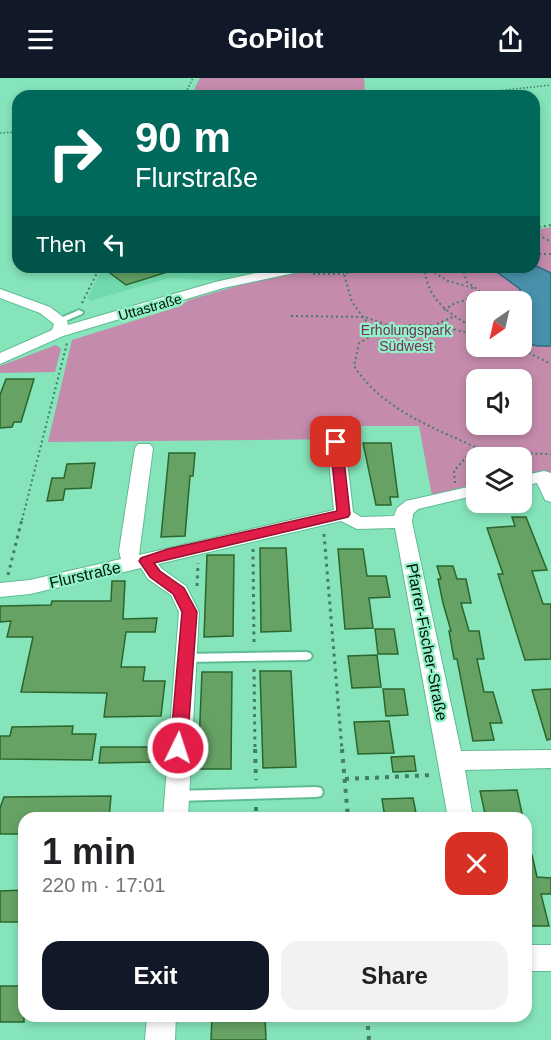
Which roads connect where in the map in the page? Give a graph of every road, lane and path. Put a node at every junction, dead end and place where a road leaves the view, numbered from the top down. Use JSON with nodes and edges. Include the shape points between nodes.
{"nodes":[{"id":1,"x":551,"y":85,"type":"edge"},
{"id":2,"x":505,"y":90,"type":"edge"},
{"id":3,"x":97,"y":273,"type":"edge"},
{"id":4,"x":275,"y":273,"type":"edge"},
{"id":5,"x":347,"y":273,"type":"edge"},
{"id":6,"x":425,"y":273,"type":"edge"},
{"id":7,"x":433,"y":273,"type":"edge"},
{"id":8,"x":463,"y":273,"type":"edge"},
{"id":9,"x":473,"y":288,"type":"junction"},
{"id":10,"x":0,"y":293,"type":"edge"},
{"id":11,"x":82,"y":303,"type":"dead end"},
{"id":12,"x":444,"y":310,"type":"junction"},
{"id":13,"x":79,"y":312,"type":"dead end"},
{"id":14,"x":291,"y":316,"type":"dead end"},
{"id":15,"x":453,"y":316,"type":"junction"},
{"id":16,"x":365,"y":317,"type":"junction"},
{"id":17,"x":466,"y":324,"type":"edge"},
{"id":18,"x":435,"y":325,"type":"junction"},
{"id":19,"x":59,"y":327,"type":"junction"},
{"id":20,"x":394,"y":327,"type":"junction"},
{"id":21,"x":466,"y":332,"type":"edge"},
{"id":22,"x":375,"y":333,"type":"junction"},
{"id":23,"x":532,"y":354,"type":"edge"},
{"id":24,"x":0,"y":359,"type":"edge"},
{"id":25,"x":551,"y":363,"type":"edge"},
{"id":26,"x":336,"y":442,"type":"dead end"},
{"id":27,"x":475,"y":447,"type":"edge"},
{"id":28,"x":144,"y":448,"type":"dead end"},
{"id":29,"x":532,"y":454,"type":"edge"},
{"id":30,"x":551,"y":454,"type":"edge"},
{"id":31,"x":466,"y":457,"type":"edge"},
{"id":32,"x":532,"y":479,"type":"edge"},
{"id":33,"x":466,"y":492,"type":"edge"},
{"id":34,"x":455,"y":495,"type":"junction"},
{"id":35,"x":551,"y":496,"type":"edge"},
{"id":36,"x":344,"y":514,"type":"junction"},
{"id":37,"x":323,"y":520,"type":"junction"},
{"id":38,"x":404,"y":522,"type":"junction"},
{"id":39,"x":253,"y":533,"type":"junction"},
{"id":40,"x":138,"y":562,"type":"junction"},
{"id":41,"x":2,"y":590,"type":"edge"},
{"id":42,"x":306,"y":656,"type":"dead end"},
{"id":43,"x":254,"y":657,"type":"junction"},
{"id":44,"x":186,"y":658,"type":"junction"},
{"id":45,"x":551,"y":759,"type":"edge"},
{"id":46,"x":452,"y":767,"type":"junction"},
{"id":47,"x":345,"y":779,"type":"junction"},
{"id":48,"x":316,"y":792,"type":"dead end"},
{"id":49,"x":256,"y":795,"type":"junction"},
{"id":50,"x":175,"y":807,"type":"edge"},
{"id":51,"x":256,"y":812,"type":"edge"},
{"id":52,"x":348,"y":812,"type":"edge"},
{"id":53,"x":460,"y":812,"type":"edge"},
{"id":54,"x":532,"y":958,"type":"edge"},
{"id":55,"x":551,"y":958,"type":"edge"},
{"id":56,"x":162,"y":1022,"type":"edge"},
{"id":57,"x":368,"y":1022,"type":"edge"},
{"id":58,"x":160,"y":1040,"type":"edge"},
{"id":59,"x":369,"y":1040,"type":"edge"}],
"edges":[{"from":1,"to":2,"type":"path"},
{"from":3,"to":11,"type":"path"},
{"from":4,"to":19,"type":"street","name":"Uttastraße"},
{"from":5,"to":16,"type":"path","via":[[344,274],[352,302]]},
{"from":6,"to":12,"type":"path","via":[[426,285]]},
{"from":7,"to":9,"type":"path","via":[[458,286]]},
{"from":8,"to":9,"type":"path"},
{"from":9,"to":12,"type":"path","via":[[481,293]]},
{"from":10,"to":19,"type":"street","via":[[45,310]]},
{"from":12,"to":15,"type":"path"},
{"from":13,"to":19,"type":"lane"},
{"from":14,"to":16,"type":"path"},
{"from":15,"to":17,"type":"path"},
{"from":15,"to":18,"type":"path"},
{"from":16,"to":20,"type":"path"},
{"from":16,"to":22,"type":"path"},
{"from":18,"to":20,"type":"path"},
{"from":18,"to":21,"type":"path"},
{"from":19,"to":24,"type":"street","name":"Uttastraße"},
{"from":19,"to":41,"type":"path","via":[[67,343]]},
{"from":20,"to":22,"type":"path"},
{"from":22,"to":27,"type":"path","via":[[359,343],[357,349],[354,366],[361,379],[401,411]]},
{"from":23,"to":25,"type":"path"},
{"from":26,"to":36,"type":"street"},
{"from":28,"to":40,"type":"street","via":[[129,551]]},
{"from":29,"to":30,"type":"path"},
{"from":31,"to":34,"type":"path","via":[[454,471]]},
{"from":32,"to":35,"type":"street","via":[[544,476]]},
{"from":33,"to":34,"type":"street"},
{"from":34,"to":38,"type":"street","via":[[412,505],[404,512]]},
{"from":36,"to":37,"type":"street","name":"Flurstraße"},
{"from":36,"to":38,"type":"street","via":[[357,523]]},
{"from":37,"to":39,"type":"street","name":"Flurstraße"},
{"from":37,"to":47,"type":"path"},
{"from":38,"to":46,"type":"street","name":"Pfarrer-Fischer-Straße"},
{"from":39,"to":40,"type":"street","name":"Flurstraße"},
{"from":39,"to":43,"type":"path"},
{"from":40,"to":41,"type":"street","name":"Flurstraße"},
{"from":40,"to":44,"type":"street","via":[[179,591],[189,612]]},
{"from":42,"to":43,"type":"lane"},
{"from":43,"to":44,"type":"lane"},
{"from":43,"to":49,"type":"path"},
{"from":44,"to":50,"type":"street"},
{"from":45,"to":46,"type":"street"},
{"from":46,"to":47,"type":"path"},
{"from":46,"to":53,"type":"street","name":"Pfarrer-Fischer-Straße"},
{"from":47,"to":52,"type":"path"},
{"from":48,"to":49,"type":"lane"},
{"from":49,"to":50,"type":"lane"},
{"from":49,"to":51,"type":"path"},
{"from":54,"to":55,"type":"street"},
{"from":56,"to":58,"type":"street"},
{"from":57,"to":59,"type":"path"}]}
